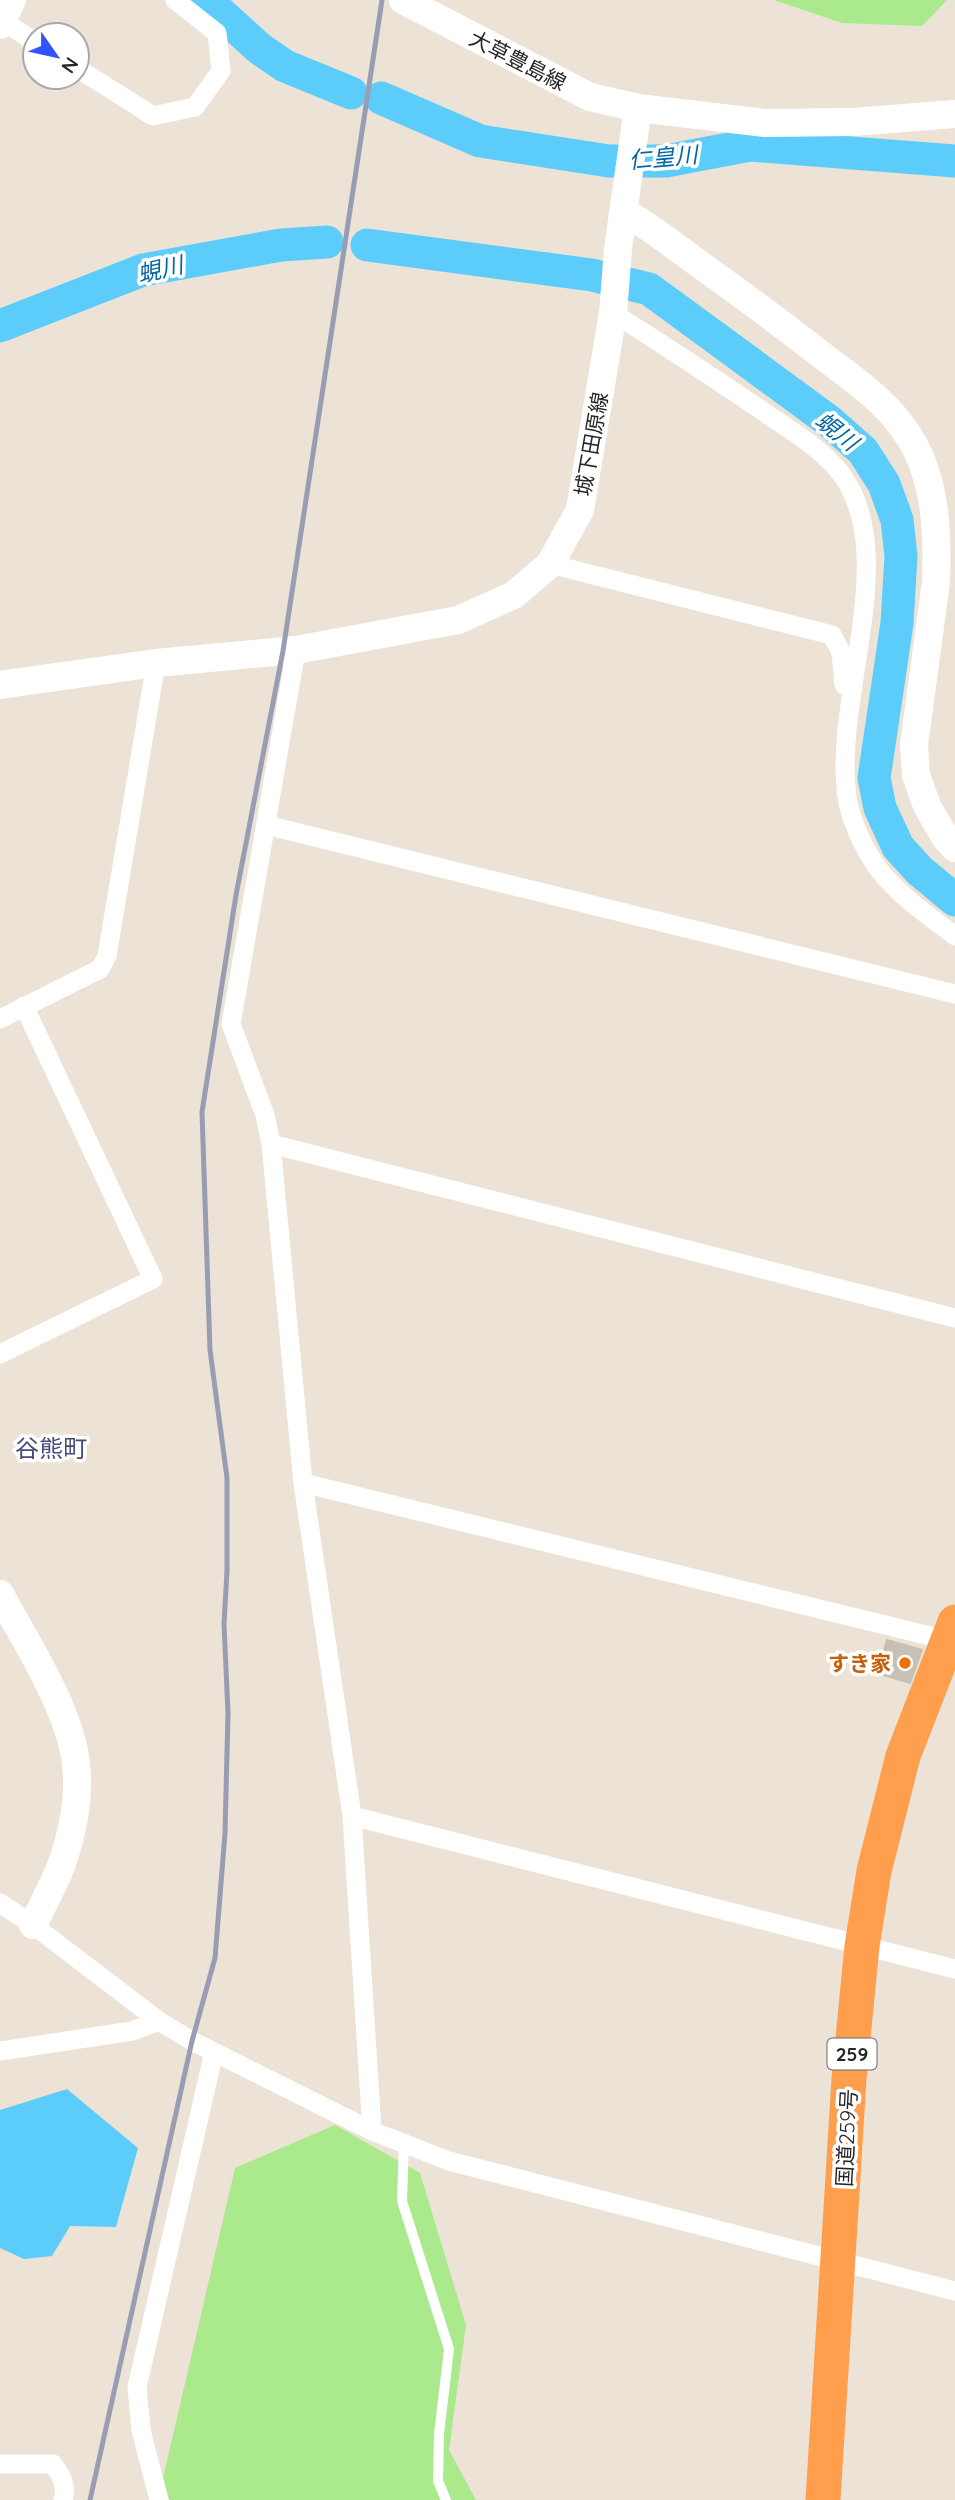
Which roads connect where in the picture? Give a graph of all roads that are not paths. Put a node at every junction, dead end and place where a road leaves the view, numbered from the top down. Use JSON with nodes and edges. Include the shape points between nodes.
{"nodes":[{"id":1,"x":175,"y":0,"type":"edge"},
{"id":2,"x":402,"y":0,"type":"edge"},
{"id":3,"x":5,"y":16,"type":"edge"},
{"id":4,"x":21,"y":30,"type":"edge"},
{"id":5,"x":91,"y":77,"type":"edge"},
{"id":6,"x":955,"y":114,"type":"edge"},
{"id":7,"x":636,"y":121,"type":"junction"},
{"id":8,"x":624,"y":212,"type":"junction"},
{"id":9,"x":613,"y":313,"type":"junction"},
{"id":10,"x":550,"y":564,"type":"junction"},
{"id":11,"x":296,"y":650,"type":"junction"},
{"id":12,"x":156,"y":663,"type":"junction"},
{"id":13,"x":0,"y":685,"type":"edge"},
{"id":14,"x":847,"y":714,"type":"junction"},
{"id":15,"x":266,"y":825,"type":"junction"},
{"id":16,"x":955,"y":848,"type":"edge"},
{"id":17,"x":955,"y":936,"type":"edge"},
{"id":18,"x":955,"y":994,"type":"edge"},
{"id":19,"x":24,"y":1006,"type":"junction"},
{"id":20,"x":0,"y":1018,"type":"edge"},
{"id":21,"x":271,"y":1144,"type":"junction"},
{"id":22,"x":955,"y":1318,"type":"edge"},
{"id":23,"x":0,"y":1354,"type":"edge"},
{"id":24,"x":303,"y":1483,"type":"junction"},
{"id":25,"x":0,"y":1594,"type":"edge"},
{"id":26,"x":952,"y":1635,"type":"edge"},
{"id":27,"x":352,"y":1816,"type":"junction"},
{"id":28,"x":0,"y":1903,"type":"edge"},
{"id":29,"x":33,"y":1925,"type":"junction"},
{"id":30,"x":862,"y":1945,"type":"junction"},
{"id":31,"x":955,"y":1969,"type":"edge"},
{"id":32,"x":159,"y":2021,"type":"junction"},
{"id":33,"x":0,"y":2051,"type":"edge"},
{"id":34,"x":214,"y":2052,"type":"junction"},
{"id":35,"x":372,"y":2131,"type":"junction"},
{"id":36,"x":404,"y":2143,"type":"junction"},
{"id":37,"x":839,"y":2262,"type":"junction"},
{"id":38,"x":955,"y":2291,"type":"edge"},
{"id":39,"x":0,"y":2464,"type":"edge"},
{"id":40,"x":63,"y":2500,"type":"edge"},
{"id":41,"x":159,"y":2500,"type":"edge"},
{"id":42,"x":446,"y":2500,"type":"edge"},
{"id":43,"x":823,"y":2500,"type":"edge"}],
"edges":[{"from":1,"to":5,"type":"street","via":[[217,33],[221,71],[195,107],[153,116]]},
{"from":2,"to":7,"type":"main road","name":"大草豊島線"},
{"from":3,"to":4,"type":"street"},
{"from":6,"to":7,"type":"main road","via":[[853,122]]},
{"from":7,"to":8,"type":"main road","name":"城下田原線"},
{"from":8,"to":9,"type":"main road","name":"城下田原線"},
{"from":8,"to":16,"type":"main road","via":[[829,361],[889,410],[907,433],[924,467],[937,556],[914,745],[916,775],[927,806]]},
{"from":9,"to":10,"type":"main road","name":"城下田原線","via":[[580,510]]},
{"from":9,"to":14,"type":"street","via":[[819,450],[842,476],[860,513],[866,551],[864,604]]},
{"from":10,"to":11,"type":"main road","name":"城下田原線","via":[[514,595],[458,620]]},
{"from":10,"to":14,"type":"street","via":[[832,635],[841,652]]},
{"from":11,"to":12,"type":"main road","name":"城下田原線"},
{"from":11,"to":15,"type":"street"},
{"from":12,"to":13,"type":"main road","name":"城下田原線"},
{"from":12,"to":19,"type":"street","via":[[107,956],[100,969]]},
{"from":14,"to":17,"type":"street","via":[[848,805],[868,853],[899,892]]},
{"from":15,"to":18,"type":"street"},
{"from":15,"to":21,"type":"street","via":[[231,1024]]},
{"from":19,"to":20,"type":"street"},
{"from":19,"to":23,"type":"street","via":[[153,1279]]},
{"from":21,"to":22,"type":"street"},
{"from":21,"to":24,"type":"street"},
{"from":24,"to":26,"type":"street"},
{"from":24,"to":27,"type":"street"},
{"from":25,"to":29,"type":"main road","via":[[51,1689],[77,1766],[75,1809],[62,1865]]},
{"from":26,"to":30,"type":"highway","name":"国道259号","number":"259","via":[[903,1756],[874,1871]]},
{"from":27,"to":30,"type":"street"},
{"from":27,"to":35,"type":"street"},
{"from":28,"to":29,"type":"street"},
{"from":29,"to":32,"type":"street"},
{"from":30,"to":31,"type":"street"},
{"from":30,"to":37,"type":"highway","name":"国道259号","number":"259"},
{"from":32,"to":33,"type":"street","via":[[132,2031]]},
{"from":32,"to":34,"type":"street"},
{"from":34,"to":35,"type":"street"},
{"from":34,"to":41,"type":"street","via":[[137,2387],[141,2430]]},
{"from":35,"to":36,"type":"street"},
{"from":36,"to":37,"type":"street","via":[[449,2161]]},
{"from":36,"to":42,"type":"lane","via":[[402,2202],[449,2348],[438,2481]]},
{"from":37,"to":38,"type":"street"},
{"from":37,"to":43,"type":"highway","name":"国道259号","number":"259"},
{"from":39,"to":40,"type":"street","via":[[53,2464],[66,2490]]}]}
